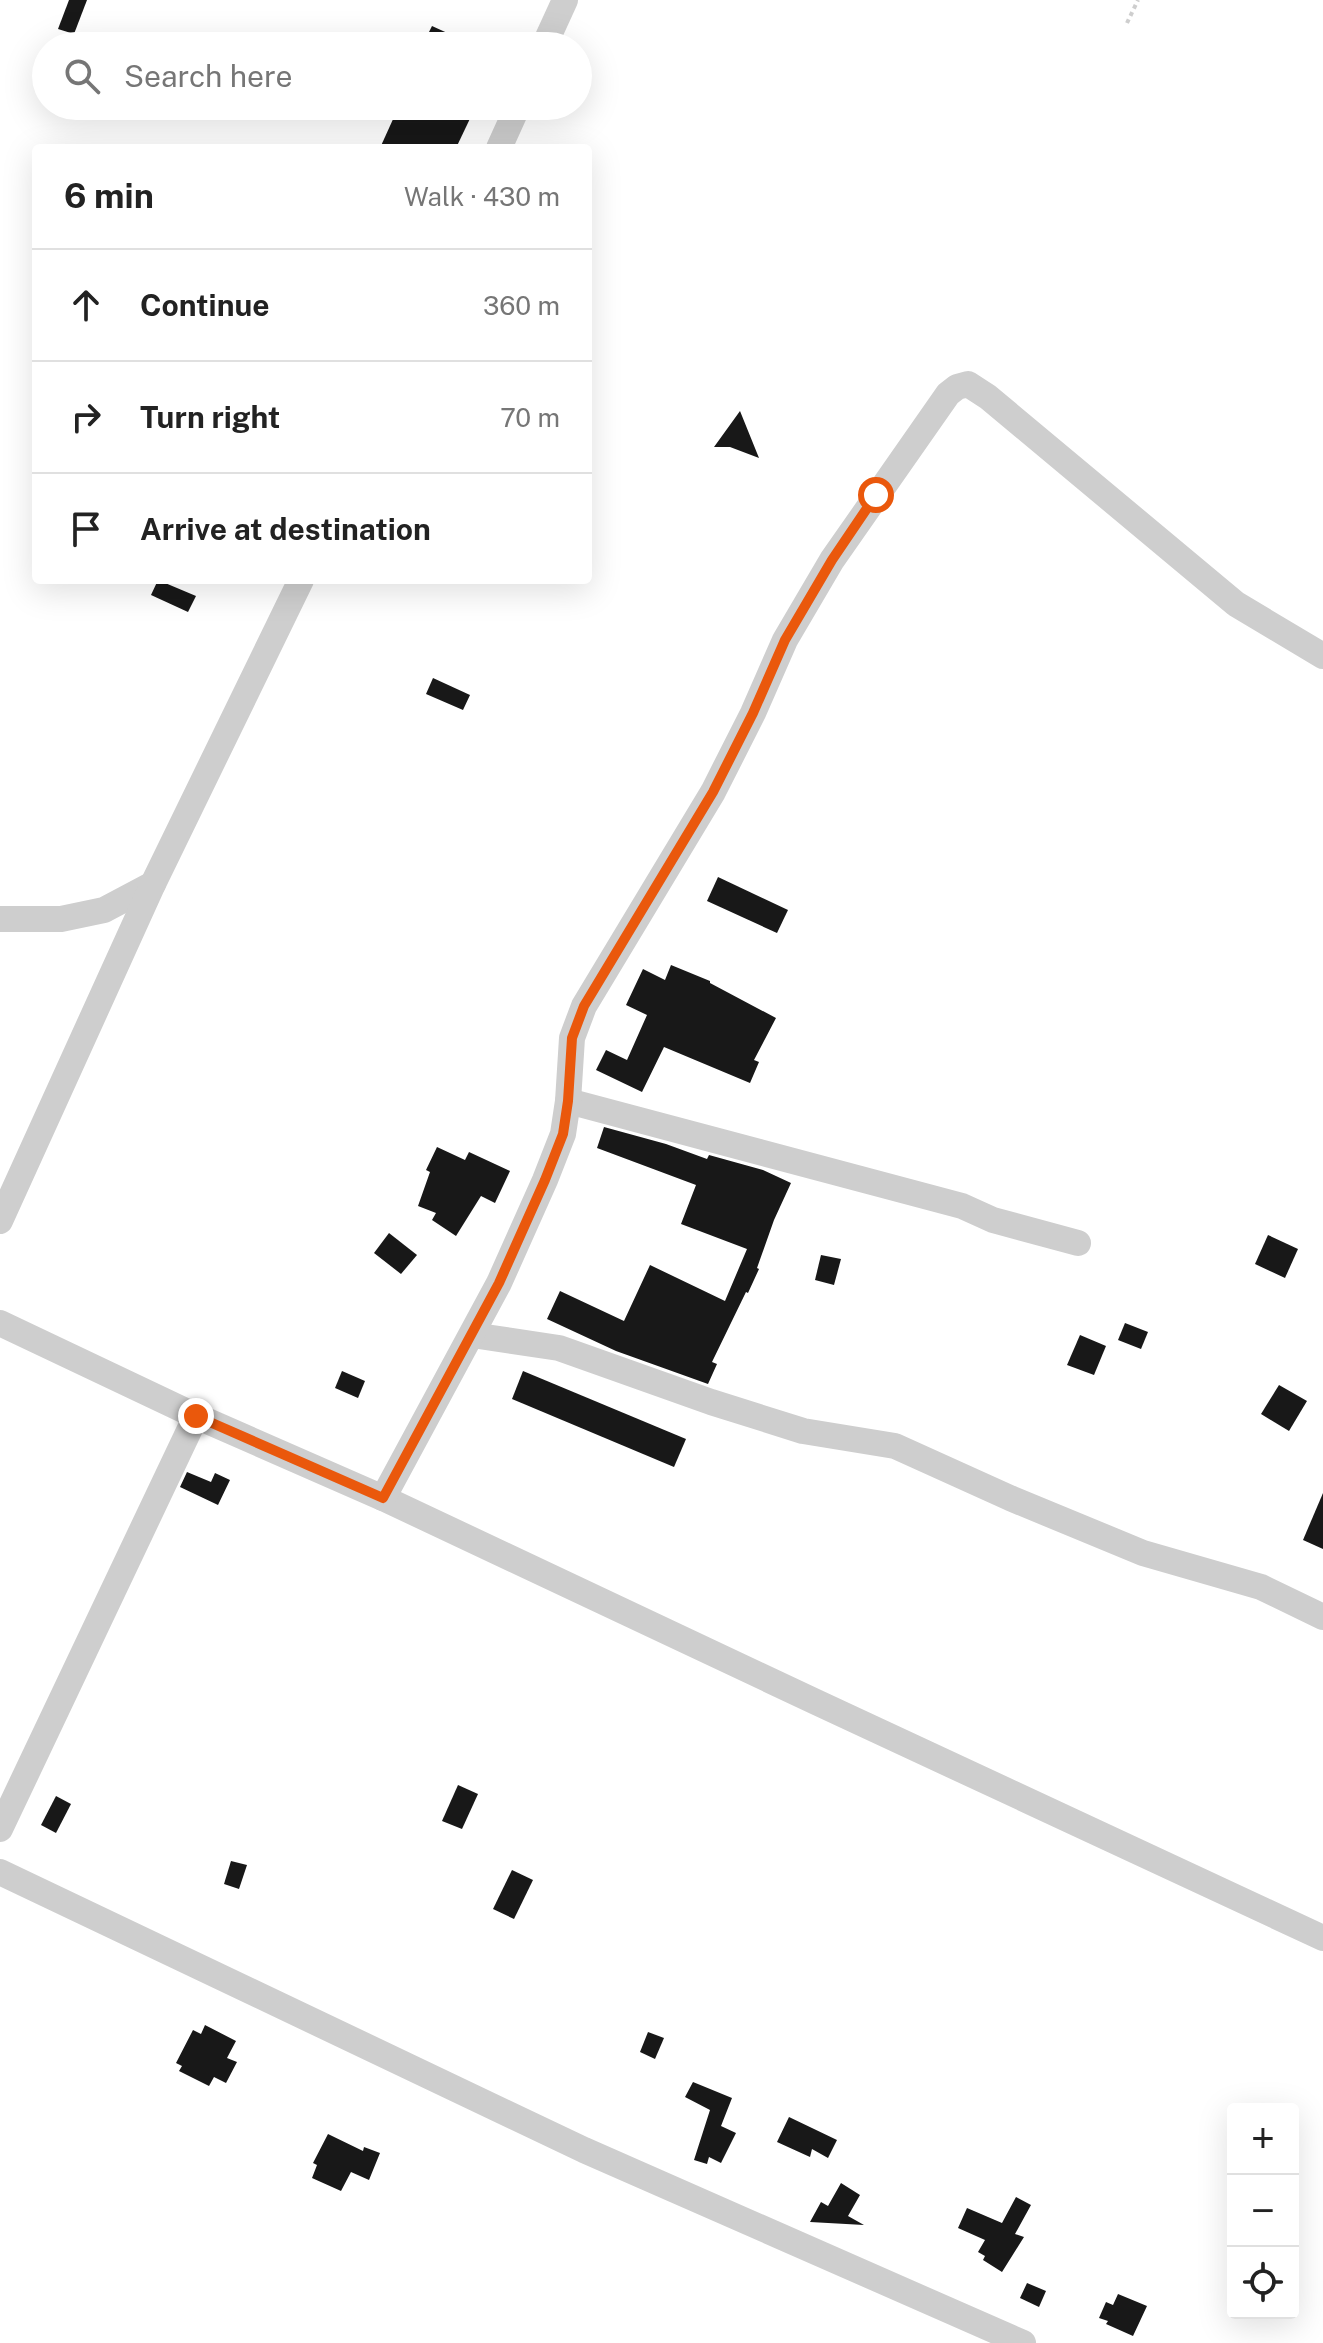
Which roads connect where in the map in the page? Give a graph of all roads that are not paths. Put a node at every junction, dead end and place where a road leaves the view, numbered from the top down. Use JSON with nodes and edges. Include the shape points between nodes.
{"nodes":[{"id":1,"x":565,"y":0,"type":"edge"},
{"id":2,"x":550,"y":32,"type":"edge"},
{"id":3,"x":512,"y":120,"type":"edge"},
{"id":4,"x":501,"y":144,"type":"edge"},
{"id":5,"x":299,"y":584,"type":"edge"},
{"id":6,"x":1323,"y":656,"type":"edge"},
{"id":7,"x":153,"y":884,"type":"junction"},
{"id":8,"x":0,"y":919,"type":"edge"},
{"id":9,"x":568,"y":1101,"type":"junction"},
{"id":10,"x":0,"y":1221,"type":"edge"},
{"id":11,"x":1078,"y":1243,"type":"dead end"},
{"id":12,"x":0,"y":1323,"type":"edge"},
{"id":13,"x":472,"y":1335,"type":"junction"},
{"id":14,"x":196,"y":1416,"type":"junction"},
{"id":15,"x":383,"y":1498,"type":"junction"},
{"id":16,"x":1323,"y":1617,"type":"edge"},
{"id":17,"x":0,"y":1829,"type":"edge"},
{"id":18,"x":0,"y":1872,"type":"edge"},
{"id":19,"x":1323,"y":1938,"type":"edge"},
{"id":20,"x":1023,"y":2343,"type":"edge"}],
"edges":[{"from":1,"to":2,"type":"street"},
{"from":3,"to":4,"type":"street"},
{"from":5,"to":7,"type":"street"},
{"from":6,"to":9,"type":"street","via":[[1236,604],[988,397],[968,384],[957,387],[918,434],[832,560],[785,640],[713,792],[584,1006],[572,1038]]},
{"from":7,"to":8,"type":"street","via":[[104,910],[61,919]]},
{"from":7,"to":10,"type":"street"},
{"from":9,"to":11,"type":"street","via":[[962,1206]]},
{"from":9,"to":13,"type":"street","via":[[554,1157]]},
{"from":12,"to":14,"type":"street"},
{"from":13,"to":15,"type":"street"},
{"from":13,"to":16,"type":"street","via":[[559,1348],[803,1431],[895,1446],[1143,1553],[1261,1587]]},
{"from":14,"to":15,"type":"street"},
{"from":14,"to":17,"type":"street"},
{"from":15,"to":19,"type":"street"},
{"from":18,"to":20,"type":"street","via":[[584,2150]]}]}
